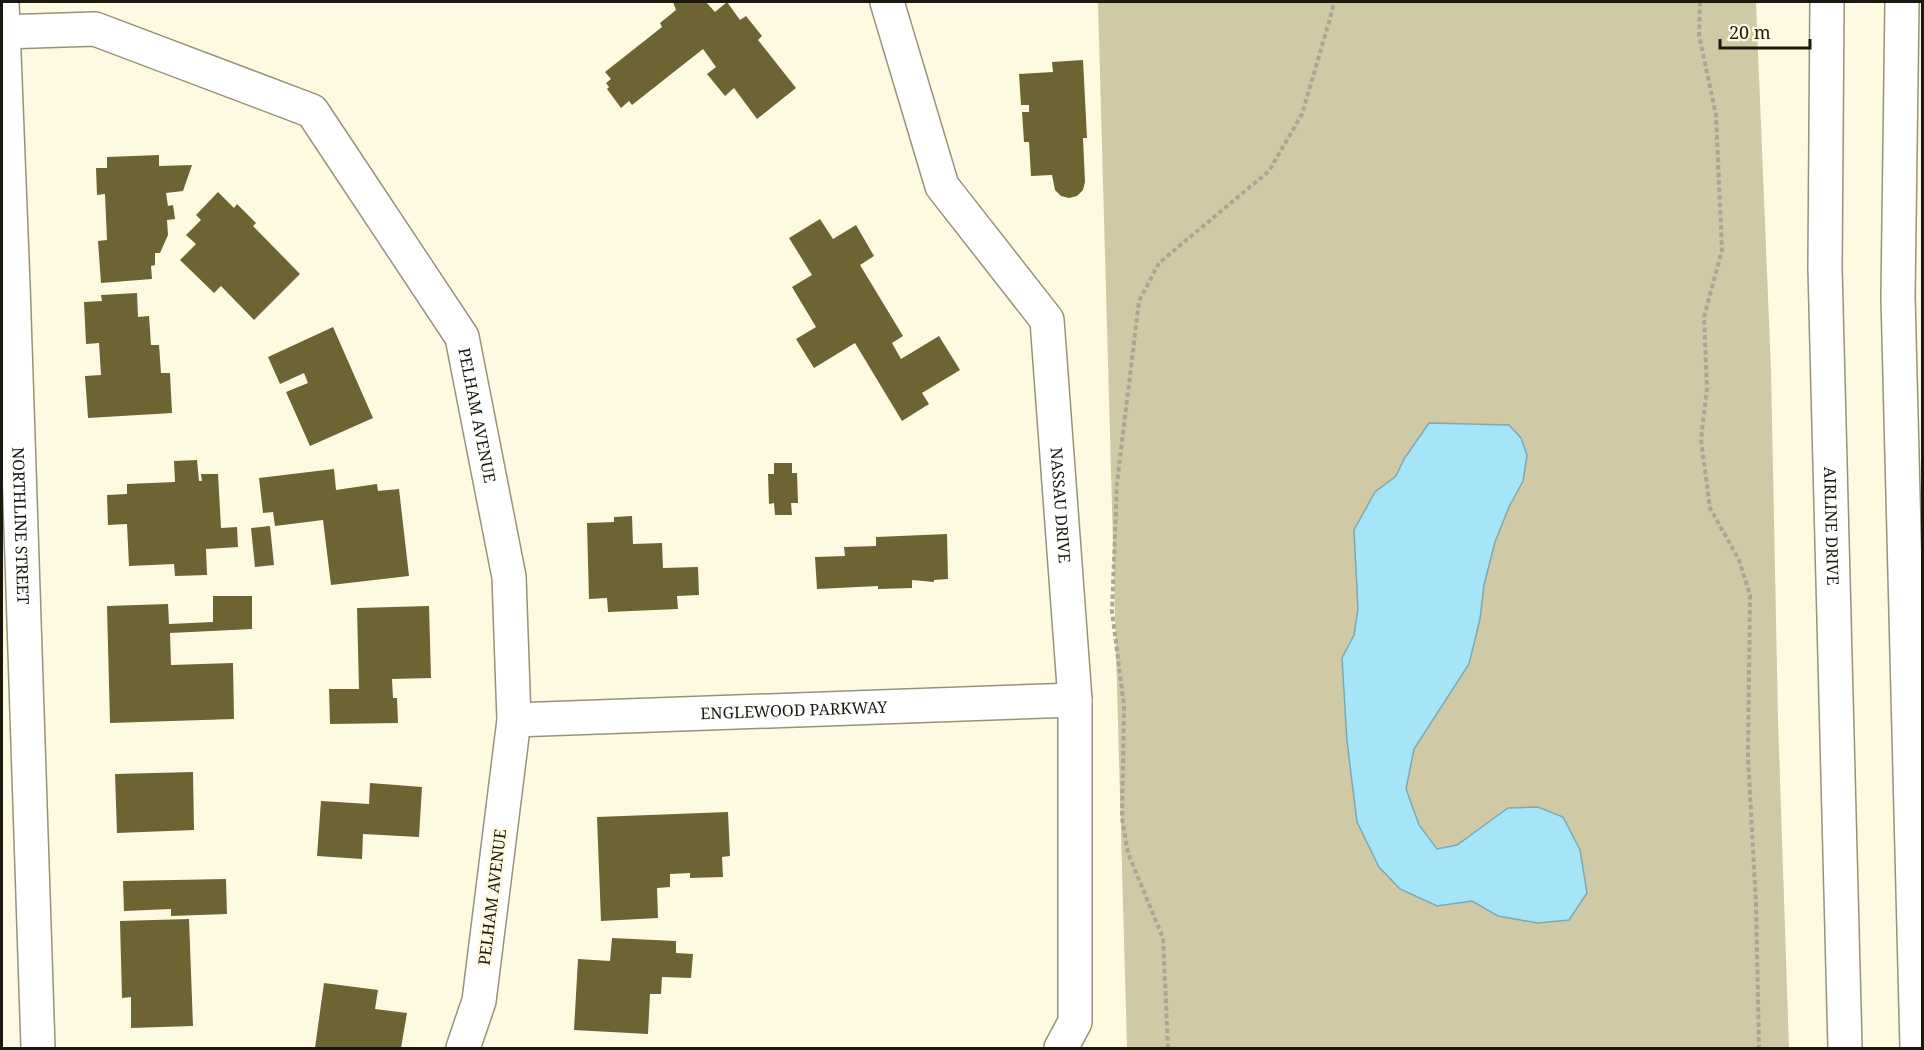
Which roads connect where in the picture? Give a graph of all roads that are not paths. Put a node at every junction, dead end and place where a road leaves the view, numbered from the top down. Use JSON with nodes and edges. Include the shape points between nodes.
{"nodes":[{"id":1,"x":887,"y":2,"type":"edge"},
{"id":2,"x":1827,"y":2,"type":"edge"},
{"id":3,"x":1902,"y":2,"type":"edge"},
{"id":4,"x":2,"y":22,"type":"edge"},
{"id":5,"x":1075,"y":700,"type":"junction"},
{"id":6,"x":514,"y":720,"type":"junction"},
{"id":7,"x":38,"y":1048,"type":"edge"},
{"id":8,"x":463,"y":1048,"type":"edge"},
{"id":9,"x":1061,"y":1048,"type":"edge"},
{"id":10,"x":1845,"y":1048,"type":"edge"},
{"id":11,"x":1917,"y":1048,"type":"edge"}],
"edges":[{"from":1,"to":5,"type":"main road","name":"NASSAU DRIVE","via":[[942,186],[1047,320]]},
{"from":2,"to":10,"type":"main road","name":"AIRLINE DRIVE","via":[[1825,268]]},
{"from":3,"to":11,"type":"main road","via":[[1898,297]]},
{"from":4,"to":6,"type":"main road","name":"PELHAM AVENUE","via":[[95,29],[312,111],[462,337],[509,577]]},
{"from":4,"to":7,"type":"main road","name":"NORTHLINE STREET"},
{"from":5,"to":6,"type":"main road","name":"ENGLEWOOD PARKWAY"},
{"from":5,"to":9,"type":"main road","name":"NASSAU DRIVE","via":[[1075,1022]]},
{"from":6,"to":8,"type":"main road","name":"PELHAM AVENUE","via":[[479,1001]]}]}
